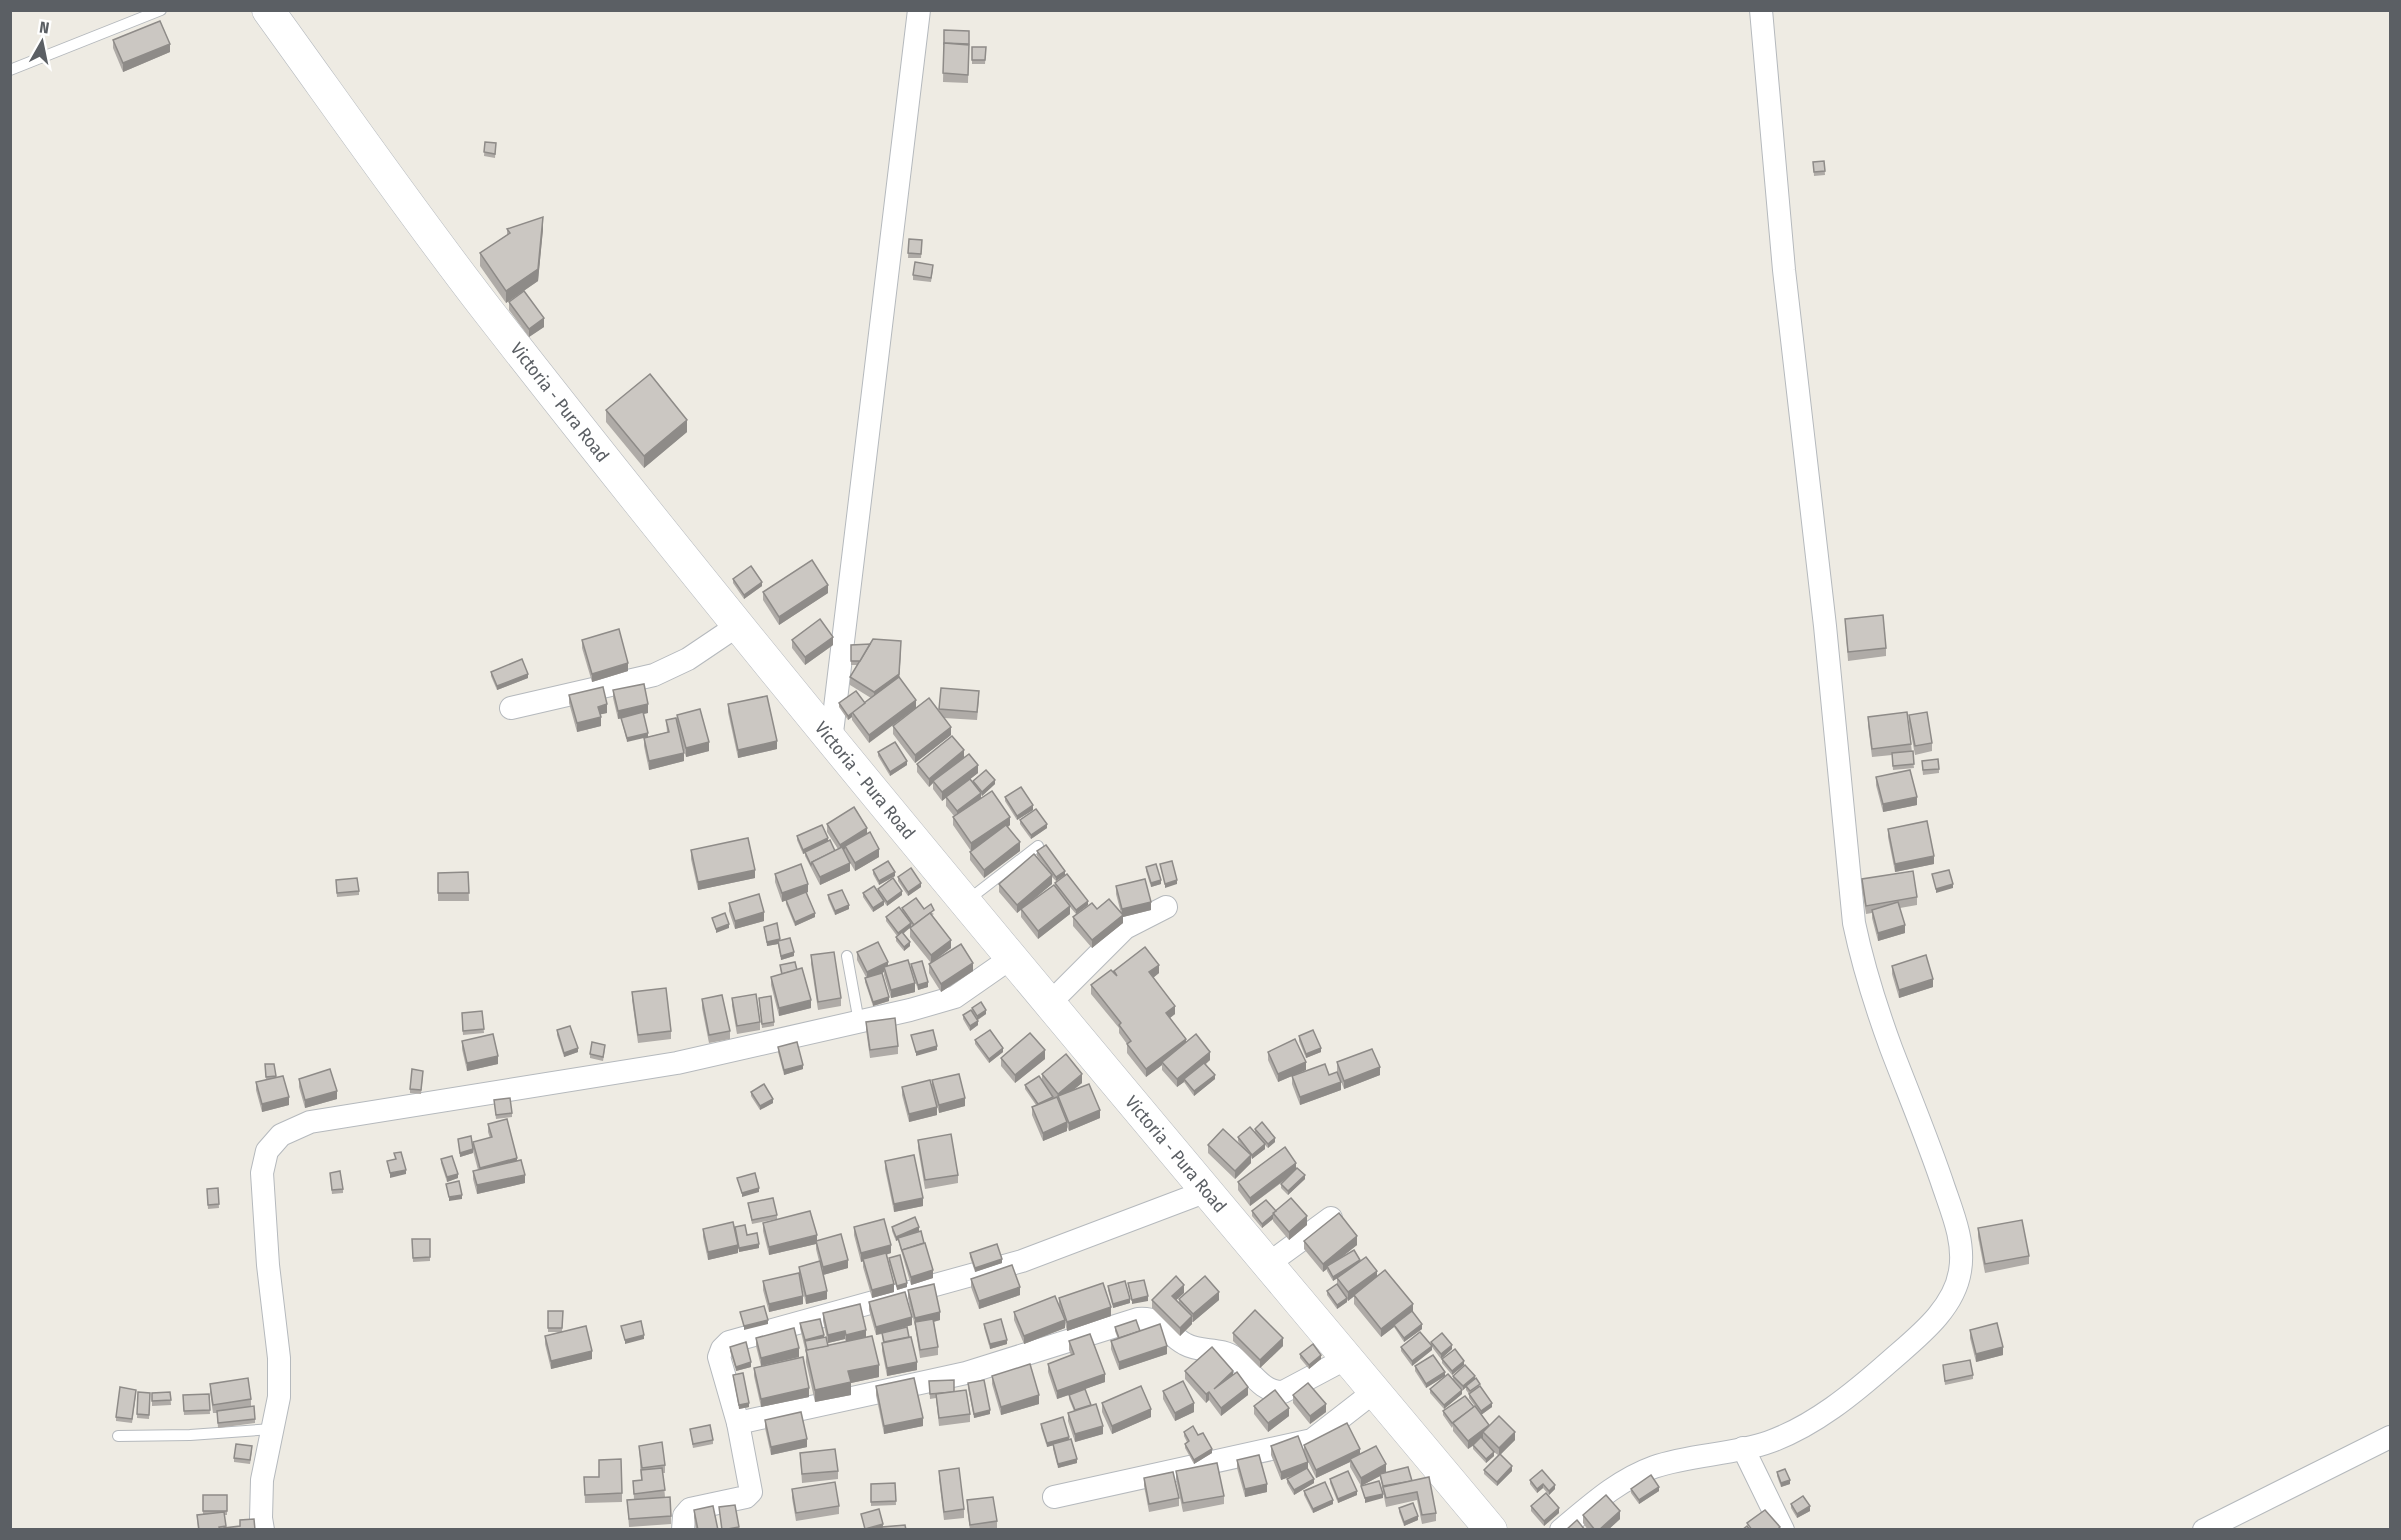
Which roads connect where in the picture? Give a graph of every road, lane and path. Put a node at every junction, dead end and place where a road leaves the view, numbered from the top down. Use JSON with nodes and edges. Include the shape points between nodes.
{"nodes":[{"id":1,"x":160,"y":10,"type":"edge"},
{"id":2,"x":268,"y":10,"type":"edge"},
{"id":3,"x":919,"y":10,"type":"edge"},
{"id":4,"x":1761,"y":10,"type":"edge"},
{"id":5,"x":10,"y":70,"type":"edge"},
{"id":6,"x":737,"y":626,"type":"junction"},
{"id":7,"x":511,"y":708,"type":"dead end"},
{"id":8,"x":831,"y":741,"type":"junction"},
{"id":9,"x":1038,"y":846,"type":"dead end"},
{"id":10,"x":966,"y":903,"type":"junction"},
{"id":11,"x":1166,"y":907,"type":"dead end"},
{"id":12,"x":847,"y":956,"type":"dead end"},
{"id":13,"x":1011,"y":958,"type":"junction"},
{"id":14,"x":1050,"y":1003,"type":"junction"},
{"id":15,"x":859,"y":1022,"type":"junction"},
{"id":16,"x":1207,"y":1191,"type":"junction"},
{"id":17,"x":1331,"y":1218,"type":"edge"},
{"id":18,"x":1268,"y":1264,"type":"junction"},
{"id":19,"x":1347,"y":1358,"type":"junction"},
{"id":20,"x":1375,"y":1391,"type":"junction"},
{"id":21,"x":738,"y":1423,"type":"junction"},
{"id":22,"x":272,"y":1429,"type":"junction"},
{"id":23,"x":118,"y":1436,"type":"dead end"},
{"id":24,"x":2391,"y":1437,"type":"edge"},
{"id":25,"x":1743,"y":1448,"type":"junction"},
{"id":26,"x":1054,"y":1497,"type":"dead end"},
{"id":27,"x":263,"y":1530,"type":"edge"},
{"id":28,"x":683,"y":1530,"type":"edge"},
{"id":29,"x":1491,"y":1530,"type":"edge"},
{"id":30,"x":1561,"y":1530,"type":"edge"},
{"id":31,"x":1783,"y":1530,"type":"edge"},
{"id":32,"x":2204,"y":1530,"type":"edge"}],
"edges":[{"from":1,"to":5,"type":"lane"},
{"from":2,"to":6,"type":"main road","name":"Victoria - Pura Road","via":[[484,307]]},
{"from":3,"to":8,"type":"street"},
{"from":4,"to":25,"type":"street","via":[[1784,270],[1854,923],[1863,967],[1925,1130],[1961,1249],[1960,1273],[1949,1300],[1922,1333],[1866,1383],[1804,1426],[1769,1443]]},
{"from":6,"to":7,"type":"street","via":[[688,660],[654,675]]},
{"from":6,"to":8,"type":"main road","name":"Victoria - Pura Road"},
{"from":8,"to":10,"type":"main road","name":"Victoria - Pura Road"},
{"from":9,"to":10,"type":"lane"},
{"from":10,"to":13,"type":"main road","name":"Victoria - Pura Road"},
{"from":11,"to":14,"type":"street","via":[[1125,928]]},
{"from":12,"to":15,"type":"lane"},
{"from":13,"to":14,"type":"main road","name":"Victoria - Pura Road"},
{"from":13,"to":15,"type":"street","via":[[955,997]]},
{"from":14,"to":16,"type":"main road","name":"Victoria - Pura Road"},
{"from":15,"to":22,"type":"street","via":[[677,1063],[310,1122],[281,1135],[267,1151],[262,1173],[279,1358],[279,1397]]},
{"from":16,"to":18,"type":"main road","name":"Victoria - Pura Road"},
{"from":16,"to":21,"type":"street","via":[[1022,1261],[729,1342],[719,1358]]},
{"from":17,"to":18,"type":"street"},
{"from":18,"to":19,"type":"main road","name":"Victoria - Pura Road"},
{"from":19,"to":20,"type":"main road","name":"Victoria - Pura Road"},
{"from":19,"to":21,"type":"street","via":[[1283,1392],[1276,1392],[1222,1351],[1185,1344],[1158,1321],[1147,1318],[966,1373]]},
{"from":20,"to":26,"type":"street","via":[[1312,1440]]},
{"from":20,"to":29,"type":"main road","name":"Victoria - Pura Road"},
{"from":21,"to":28,"type":"street","via":[[751,1492],[746,1497],[690,1509],[684,1516]]},
{"from":22,"to":23,"type":"lane"},
{"from":22,"to":27,"type":"street","via":[[262,1480]]},
{"from":24,"to":32,"type":"street"},
{"from":25,"to":30,"type":"street","via":[[1657,1466],[1629,1478]]},
{"from":25,"to":31,"type":"street"}]}
